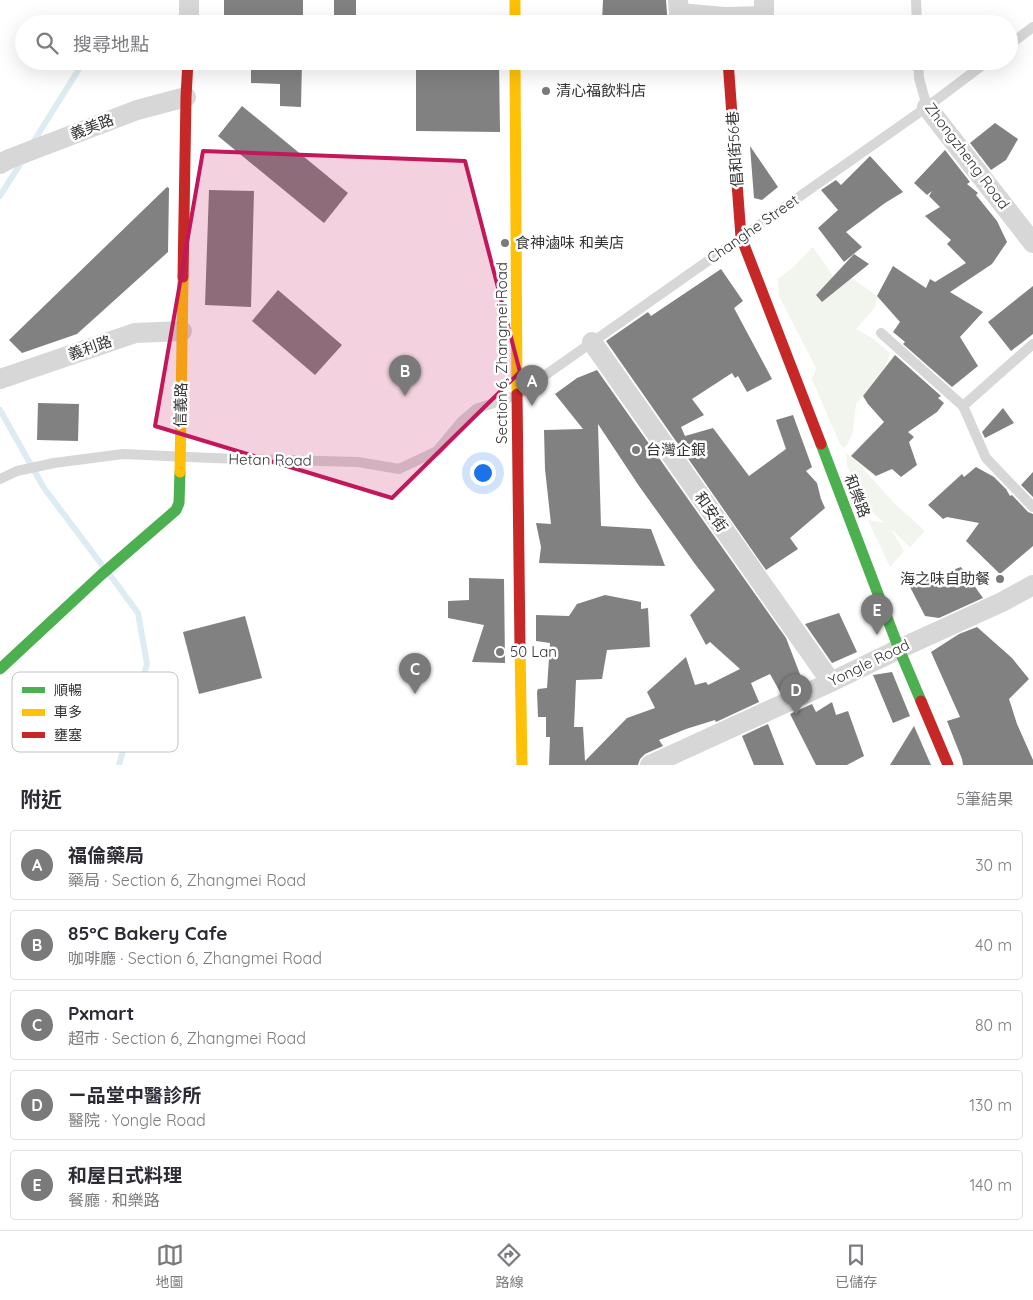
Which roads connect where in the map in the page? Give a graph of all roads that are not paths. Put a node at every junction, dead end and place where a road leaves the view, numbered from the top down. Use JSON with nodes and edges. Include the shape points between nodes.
{"nodes":[{"id":1,"x":190,"y":0,"type":"edge"},
{"id":2,"x":515,"y":0,"type":"edge"},
{"id":3,"x":678,"y":0,"type":"edge"},
{"id":4,"x":764,"y":0,"type":"edge"},
{"id":5,"x":916,"y":0,"type":"edge"},
{"id":6,"x":189,"y":15,"type":"edge"},
{"id":7,"x":515,"y":15,"type":"edge"},
{"id":8,"x":687,"y":15,"type":"edge"},
{"id":9,"x":764,"y":15,"type":"edge"},
{"id":10,"x":917,"y":15,"type":"edge"},
{"id":11,"x":1033,"y":27,"type":"edge"},
{"id":12,"x":1018,"y":38,"type":"edge"},
{"id":13,"x":188,"y":70,"type":"edge"},
{"id":14,"x":515,"y":70,"type":"edge"},
{"id":15,"x":729,"y":70,"type":"edge"},
{"id":16,"x":919,"y":70,"type":"edge"},
{"id":17,"x":976,"y":70,"type":"edge"},
{"id":18,"x":186,"y":97,"type":"junction"},
{"id":19,"x":927,"y":107,"type":"junction"},
{"id":20,"x":0,"y":164,"type":"edge"},
{"id":21,"x":741,"y":237,"type":"junction"},
{"id":22,"x":1033,"y":243,"type":"edge"},
{"id":23,"x":182,"y":331,"type":"junction"},
{"id":24,"x":881,"y":333,"type":"dead end"},
{"id":25,"x":592,"y":342,"type":"junction"},
{"id":26,"x":1033,"y":344,"type":"edge"},
{"id":27,"x":0,"y":379,"type":"edge"},
{"id":28,"x":517,"y":395,"type":"junction"},
{"id":29,"x":964,"y":406,"type":"junction"},
{"id":30,"x":181,"y":457,"type":"junction"},
{"id":31,"x":0,"y":479,"type":"edge"},
{"id":32,"x":1033,"y":507,"type":"edge"},
{"id":33,"x":1033,"y":585,"type":"edge"},
{"id":34,"x":899,"y":649,"type":"junction"},
{"id":35,"x":0,"y":669,"type":"edge"},
{"id":36,"x":831,"y":682,"type":"junction"},
{"id":37,"x":522,"y":765,"type":"edge"},
{"id":38,"x":650,"y":765,"type":"edge"},
{"id":39,"x":948,"y":765,"type":"edge"}],
"edges":[{"from":1,"to":6,"type":"street"},
{"from":2,"to":7,"type":"street"},
{"from":3,"to":8,"type":"street","via":[[679,14]]},
{"from":4,"to":9,"type":"street"},
{"from":5,"to":10,"type":"lane"},
{"from":11,"to":12,"type":"lane"},
{"from":13,"to":18,"type":"street","name":"信義路"},
{"from":14,"to":28,"type":"street","name":"Section 6, Zhangmei Road"},
{"from":15,"to":21,"type":"street","name":"倡和街56巷"},
{"from":16,"to":19,"type":"lane","name":"Zhongzheng Road"},
{"from":17,"to":19,"type":"lane","name":"Changhe Street"},
{"from":18,"to":20,"type":"street","name":"義美路","via":[[136,110]]},
{"from":18,"to":23,"type":"street","name":"信義路"},
{"from":19,"to":21,"type":"lane","name":"Changhe Street"},
{"from":19,"to":22,"type":"street","name":"Zhongzheng Road"},
{"from":21,"to":25,"type":"lane","name":"Changhe Street"},
{"from":21,"to":34,"type":"street","name":"和樂路"},
{"from":23,"to":27,"type":"street","name":"義利路","via":[[135,333]]},
{"from":23,"to":30,"type":"street","name":"信義路"},
{"from":24,"to":29,"type":"lane"},
{"from":25,"to":28,"type":"lane","name":"Changhe Street"},
{"from":25,"to":36,"type":"street","name":"和安街"},
{"from":26,"to":29,"type":"lane"},
{"from":28,"to":30,"type":"lane","name":"Hetan Road","via":[[476,409],[437,451],[399,470],[358,462]]},
{"from":28,"to":37,"type":"street","name":"Section 6, Zhangmei Road"},
{"from":29,"to":32,"type":"lane","via":[[986,458]]},
{"from":30,"to":31,"type":"lane","name":"Hetan Road","via":[[123,454],[54,463],[17,471]]},
{"from":30,"to":35,"type":"street","name":"信義路","via":[[180,503],[176,510]]},
{"from":33,"to":34,"type":"street","name":"Yongle Road"},
{"from":34,"to":36,"type":"street","name":"Yongle Road"},
{"from":34,"to":39,"type":"street","name":"和樂路"},
{"from":36,"to":38,"type":"street","name":"Yongle Road"}]}
